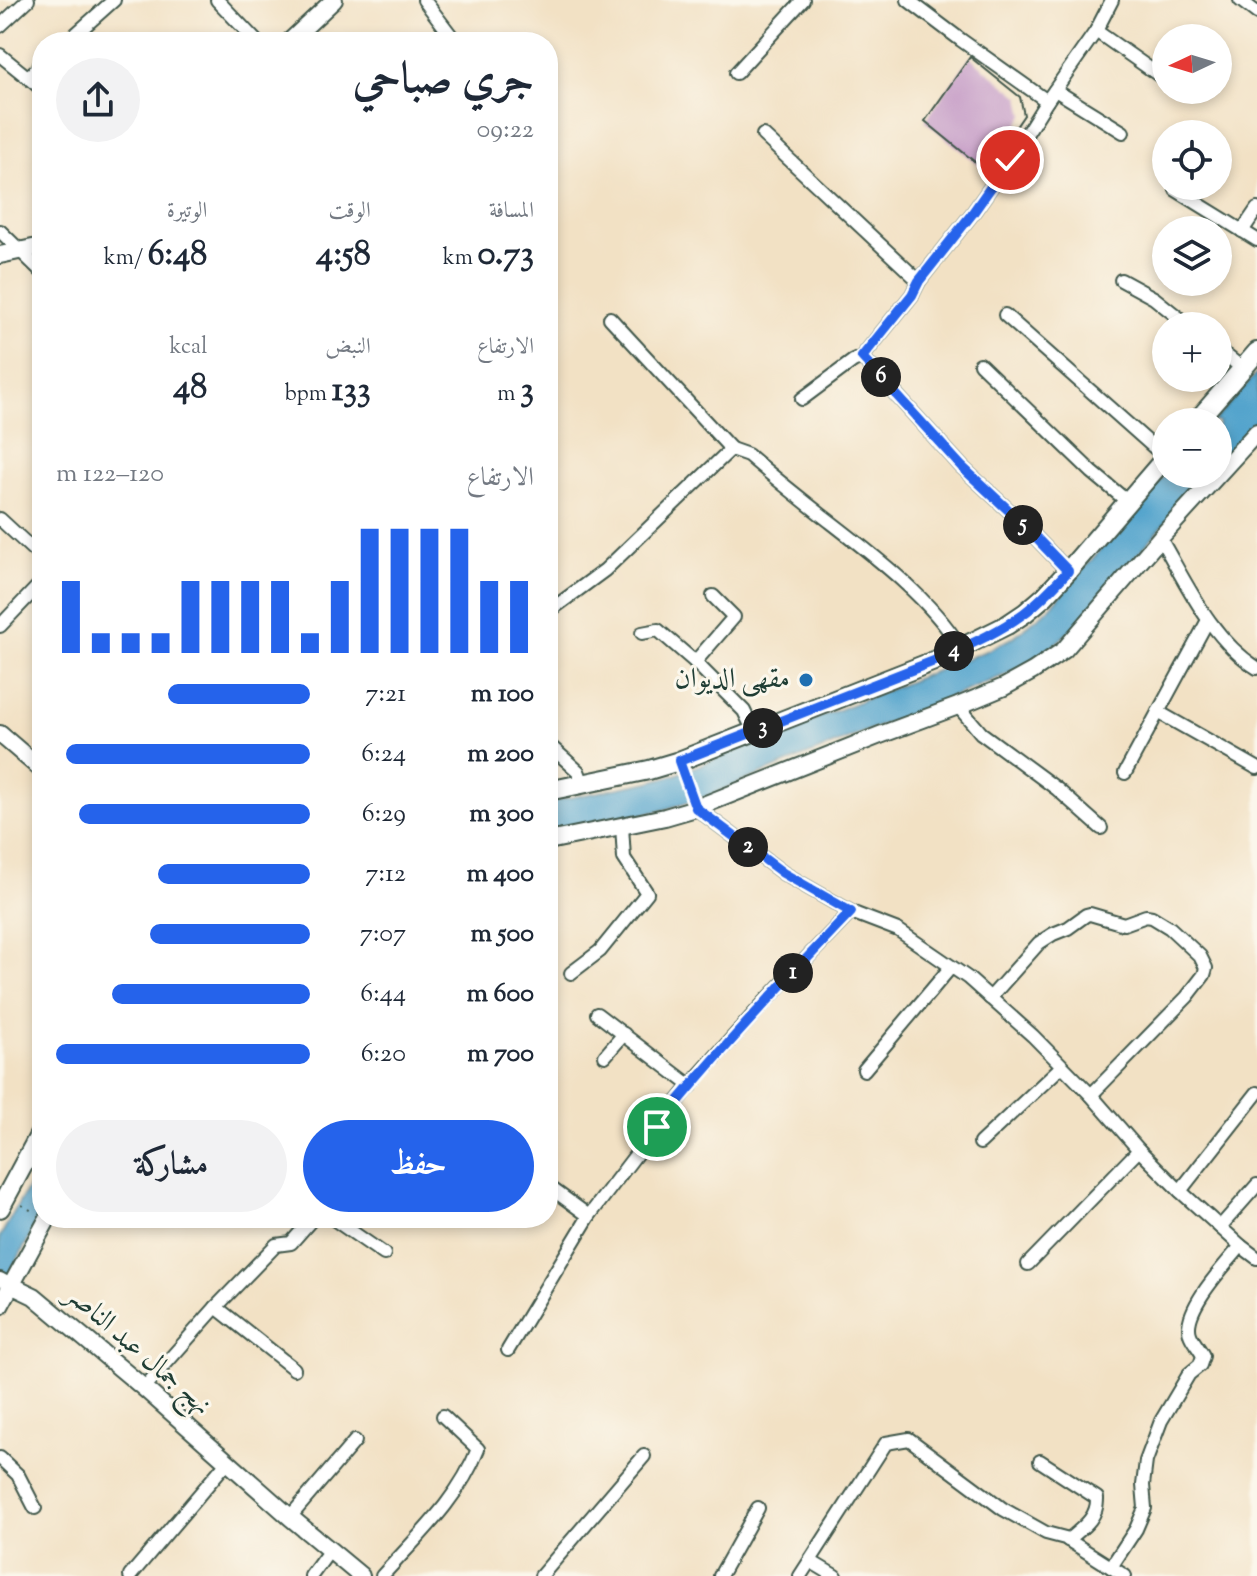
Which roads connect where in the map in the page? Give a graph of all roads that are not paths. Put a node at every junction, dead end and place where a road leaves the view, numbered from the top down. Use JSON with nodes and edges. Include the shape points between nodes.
{"nodes":[{"id":1,"x":28,"y":0,"type":"edge"},
{"id":2,"x":114,"y":0,"type":"edge"},
{"id":3,"x":217,"y":0,"type":"edge"},
{"id":4,"x":334,"y":0,"type":"edge"},
{"id":5,"x":424,"y":0,"type":"edge"},
{"id":6,"x":803,"y":0,"type":"edge"},
{"id":7,"x":908,"y":0,"type":"edge"},
{"id":8,"x":1112,"y":0,"type":"edge"},
{"id":9,"x":1240,"y":0,"type":"edge"},
{"id":10,"x":1257,"y":13,"type":"edge"},
{"id":11,"x":0,"y":26,"type":"edge"},
{"id":12,"x":1096,"y":31,"type":"junction"},
{"id":13,"x":78,"y":32,"type":"edge"},
{"id":14,"x":247,"y":32,"type":"edge"},
{"id":15,"x":300,"y":32,"type":"edge"},
{"id":16,"x":448,"y":32,"type":"edge"},
{"id":17,"x":0,"y":55,"type":"edge"},
{"id":18,"x":1152,"y":70,"type":"edge"},
{"id":19,"x":32,"y":73,"type":"edge"},
{"id":20,"x":736,"y":73,"type":"dead end"},
{"id":21,"x":28,"y":77,"type":"junction"},
{"id":22,"x":32,"y":80,"type":"edge"},
{"id":23,"x":1051,"y":96,"type":"junction"},
{"id":24,"x":1123,"y":132,"type":"dead end"},
{"id":25,"x":763,"y":135,"type":"dead end"},
{"id":26,"x":1192,"y":200,"type":"edge"},
{"id":27,"x":1257,"y":209,"type":"edge"},
{"id":28,"x":0,"y":231,"type":"edge"},
{"id":29,"x":1242,"y":231,"type":"junction"},
{"id":30,"x":1257,"y":240,"type":"edge"},
{"id":31,"x":32,"y":249,"type":"edge"},
{"id":32,"x":20,"y":252,"type":"junction"},
{"id":33,"x":0,"y":255,"type":"edge"},
{"id":34,"x":32,"y":263,"type":"edge"},
{"id":35,"x":1121,"y":280,"type":"dead end"},
{"id":36,"x":919,"y":281,"type":"junction"},
{"id":37,"x":1172,"y":312,"type":"edge"},
{"id":38,"x":1005,"y":315,"type":"dead end"},
{"id":39,"x":610,"y":318,"type":"dead end"},
{"id":40,"x":1232,"y":354,"type":"edge"},
{"id":41,"x":862,"y":357,"type":"junction"},
{"id":42,"x":1252,"y":360,"type":"edge"},
{"id":43,"x":980,"y":364,"type":"dead end"},
{"id":44,"x":802,"y":399,"type":"dead end"},
{"id":45,"x":1209,"y":408,"type":"edge"},
{"id":46,"x":1257,"y":432,"type":"edge"},
{"id":47,"x":1152,"y":446,"type":"edge"},
{"id":48,"x":731,"y":449,"type":"junction"},
{"id":49,"x":1152,"y":474,"type":"edge"},
{"id":50,"x":1128,"y":502,"type":"junction"},
{"id":51,"x":0,"y":519,"type":"edge"},
{"id":52,"x":1160,"y":538,"type":"junction"},
{"id":53,"x":32,"y":549,"type":"edge"},
{"id":54,"x":1068,"y":571,"type":"junction"},
{"id":55,"x":32,"y":592,"type":"edge"},
{"id":56,"x":713,"y":596,"type":"dead end"},
{"id":57,"x":558,"y":605,"type":"edge"},
{"id":58,"x":1208,"y":620,"type":"junction"},
{"id":59,"x":0,"y":626,"type":"edge"},
{"id":60,"x":642,"y":633,"type":"dead end"},
{"id":61,"x":961,"y":648,"type":"junction"},
{"id":62,"x":695,"y":662,"type":"junction"},
{"id":63,"x":1257,"y":668,"type":"edge"},
{"id":64,"x":958,"y":706,"type":"junction"},
{"id":65,"x":1158,"y":712,"type":"junction"},
{"id":66,"x":754,"y":732,"type":"junction"},
{"id":67,"x":0,"y":734,"type":"edge"},
{"id":68,"x":558,"y":753,"type":"edge"},
{"id":69,"x":32,"y":756,"type":"edge"},
{"id":70,"x":1257,"y":768,"type":"edge"},
{"id":71,"x":1125,"y":773,"type":"dead end"},
{"id":72,"x":583,"y":784,"type":"junction"},
{"id":73,"x":558,"y":789,"type":"edge"},
{"id":74,"x":696,"y":808,"type":"junction"},
{"id":75,"x":622,"y":826,"type":"junction"},
{"id":76,"x":1101,"y":828,"type":"dead end"},
{"id":77,"x":558,"y":839,"type":"edge"},
{"id":78,"x":851,"y":912,"type":"junction"},
{"id":79,"x":951,"y":967,"type":"junction"},
{"id":80,"x":571,"y":973,"type":"dead end"},
{"id":81,"x":990,"y":998,"type":"junction"},
{"id":82,"x":597,"y":1014,"type":"dead end"},
{"id":83,"x":624,"y":1034,"type":"junction"},
{"id":84,"x":605,"y":1056,"type":"dead end"},
{"id":85,"x":1062,"y":1066,"type":"junction"},
{"id":86,"x":864,"y":1070,"type":"dead end"},
{"id":87,"x":691,"y":1086,"type":"junction"},
{"id":88,"x":1257,"y":1093,"type":"edge"},
{"id":89,"x":1091,"y":1095,"type":"junction"},
{"id":90,"x":980,"y":1143,"type":"dead end"},
{"id":91,"x":32,"y":1149,"type":"edge"},
{"id":92,"x":1139,"y":1150,"type":"junction"},
{"id":93,"x":1257,"y":1185,"type":"edge"},
{"id":94,"x":1180,"y":1191,"type":"junction"},
{"id":95,"x":558,"y":1193,"type":"edge"},
{"id":96,"x":7,"y":1196,"type":"edge"},
{"id":97,"x":589,"y":1216,"type":"junction"},
{"id":98,"x":1220,"y":1227,"type":"junction"},
{"id":99,"x":38,"y":1228,"type":"edge"},
{"id":100,"x":304,"y":1228,"type":"edge"},
{"id":101,"x":346,"y":1228,"type":"edge"},
{"id":102,"x":1241,"y":1246,"type":"junction"},
{"id":103,"x":384,"y":1254,"type":"dead end"},
{"id":104,"x":1257,"y":1258,"type":"edge"},
{"id":105,"x":1028,"y":1264,"type":"dead end"},
{"id":106,"x":6,"y":1282,"type":"edge"},
{"id":107,"x":0,"y":1306,"type":"edge"},
{"id":108,"x":216,"y":1307,"type":"junction"},
{"id":109,"x":508,"y":1350,"type":"dead end"},
{"id":110,"x":294,"y":1369,"type":"dead end"},
{"id":111,"x":144,"y":1388,"type":"junction"},
{"id":112,"x":443,"y":1416,"type":"dead end"},
{"id":113,"x":355,"y":1441,"type":"dead end"},
{"id":114,"x":644,"y":1456,"type":"dead end"},
{"id":115,"x":0,"y":1458,"type":"edge"},
{"id":116,"x":1040,"y":1461,"type":"dead end"},
{"id":117,"x":227,"y":1462,"type":"junction"},
{"id":118,"x":35,"y":1508,"type":"dead end"},
{"id":119,"x":758,"y":1508,"type":"dead end"},
{"id":120,"x":290,"y":1517,"type":"junction"},
{"id":121,"x":1068,"y":1540,"type":"junction"},
{"id":122,"x":330,"y":1550,"type":"junction"},
{"id":123,"x":810,"y":1561,"type":"junction"},
{"id":124,"x":1111,"y":1567,"type":"junction"},
{"id":125,"x":130,"y":1576,"type":"edge"},
{"id":126,"x":311,"y":1576,"type":"edge"},
{"id":127,"x":361,"y":1576,"type":"edge"},
{"id":128,"x":382,"y":1576,"type":"edge"},
{"id":129,"x":541,"y":1576,"type":"edge"},
{"id":130,"x":720,"y":1576,"type":"edge"},
{"id":131,"x":800,"y":1576,"type":"edge"},
{"id":132,"x":835,"y":1576,"type":"edge"},
{"id":133,"x":1125,"y":1576,"type":"edge"}],
"edges":[{"from":1,"to":11,"type":"street"},
{"from":2,"to":13,"type":"street"},
{"from":3,"to":14,"type":"street"},
{"from":4,"to":15,"type":"street"},
{"from":5,"to":16,"type":"street"},
{"from":6,"to":20,"type":"street"},
{"from":7,"to":23,"type":"street"},
{"from":8,"to":12,"type":"street"},
{"from":9,"to":10,"type":"street"},
{"from":12,"to":18,"type":"street"},
{"from":12,"to":23,"type":"street"},
{"from":17,"to":21,"type":"street"},
{"from":19,"to":21,"type":"street"},
{"from":21,"to":22,"type":"street"},
{"from":23,"to":24,"type":"street"},
{"from":23,"to":36,"type":"street","via":[[1003,171]]},
{"from":25,"to":36,"type":"street"},
{"from":26,"to":29,"type":"street"},
{"from":27,"to":29,"type":"street"},
{"from":28,"to":32,"type":"street"},
{"from":29,"to":30,"type":"street"},
{"from":31,"to":32,"type":"street"},
{"from":32,"to":33,"type":"street"},
{"from":32,"to":34,"type":"street"},
{"from":35,"to":37,"type":"street"},
{"from":36,"to":41,"type":"street"},
{"from":38,"to":47,"type":"street"},
{"from":39,"to":48,"type":"street"},
{"from":40,"to":42,"type":"street"},
{"from":41,"to":44,"type":"street"},
{"from":41,"to":54,"type":"street","via":[[962,467]]},
{"from":42,"to":45,"type":"main road"},
{"from":43,"to":50,"type":"street"},
{"from":46,"to":52,"type":"street"},
{"from":48,"to":57,"type":"street","via":[[605,570]]},
{"from":48,"to":61,"type":"street","via":[[748,455],[880,562],[949,629]]},
{"from":49,"to":50,"type":"main road"},
{"from":50,"to":54,"type":"main road"},
{"from":51,"to":53,"type":"street"},
{"from":52,"to":58,"type":"street"},
{"from":52,"to":64,"type":"street","via":[[1064,650],[1013,682]]},
{"from":54,"to":61,"type":"main road","via":[[1025,613]]},
{"from":55,"to":59,"type":"street"},
{"from":56,"to":62,"type":"street","via":[[734,617]]},
{"from":58,"to":63,"type":"street"},
{"from":58,"to":65,"type":"street"},
{"from":60,"to":62,"type":"street","via":[[658,630]]},
{"from":61,"to":66,"type":"main road"},
{"from":62,"to":66,"type":"street","via":[[744,711]]},
{"from":64,"to":74,"type":"street"},
{"from":64,"to":76,"type":"street","via":[[981,733]]},
{"from":65,"to":70,"type":"street"},
{"from":65,"to":71,"type":"street"},
{"from":66,"to":72,"type":"main road","via":[[679,761]]},
{"from":67,"to":69,"type":"street"},
{"from":68,"to":72,"type":"street","via":[[578,771]]},
{"from":72,"to":73,"type":"main road"},
{"from":74,"to":75,"type":"street"},
{"from":74,"to":78,"type":"street","via":[[783,873]]},
{"from":75,"to":77,"type":"street"},
{"from":75,"to":80,"type":"street","via":[[624,858],[647,893],[600,951]]},
{"from":78,"to":79,"type":"street","via":[[898,930]]},
{"from":78,"to":87,"type":"street"},
{"from":79,"to":81,"type":"street"},
{"from":79,"to":86,"type":"street"},
{"from":81,"to":85,"type":"street"},
{"from":81,"to":89,"type":"street","via":[[1039,943],[1090,914],[1124,924],[1152,917],[1200,956],[1204,975],[1187,997]]},
{"from":82,"to":83,"type":"street"},
{"from":83,"to":84,"type":"street"},
{"from":83,"to":87,"type":"street"},
{"from":85,"to":89,"type":"street"},
{"from":85,"to":90,"type":"street"},
{"from":87,"to":97,"type":"street"},
{"from":88,"to":94,"type":"street"},
{"from":89,"to":92,"type":"street"},
{"from":91,"to":96,"type":"main road"},
{"from":92,"to":94,"type":"street"},
{"from":92,"to":105,"type":"street"},
{"from":93,"to":98,"type":"street"},
{"from":94,"to":98,"type":"street"},
{"from":95,"to":97,"type":"street"},
{"from":97,"to":109,"type":"street"},
{"from":98,"to":102,"type":"street"},
{"from":99,"to":106,"type":"street"},
{"from":100,"to":108,"type":"street","via":[[291,1243],[276,1245]]},
{"from":101,"to":103,"type":"street"},
{"from":102,"to":104,"type":"street"},
{"from":102,"to":124,"type":"street","via":[[1191,1316],[1190,1334],[1203,1356],[1161,1421],[1146,1461],[1145,1508]]},
{"from":106,"to":107,"type":"street"},
{"from":106,"to":111,"type":"street","name":"نهج جمال عبد الناصر","via":[[34,1296]]},
{"from":108,"to":110,"type":"street"},
{"from":108,"to":111,"type":"street"},
{"from":111,"to":117,"type":"street","name":"نهج جمال عبد الناصر"},
{"from":112,"to":128,"type":"street","via":[[478,1449],[449,1500]]},
{"from":113,"to":120,"type":"street"},
{"from":114,"to":129,"type":"street"},
{"from":115,"to":118,"type":"street","via":[[18,1475]]},
{"from":116,"to":121,"type":"street","via":[[1097,1498],[1087,1524]]},
{"from":117,"to":120,"type":"street","name":"نهج جمال عبد الناصر"},
{"from":117,"to":125,"type":"street"},
{"from":119,"to":130,"type":"street"},
{"from":120,"to":122,"type":"street","name":"نهج جمال عبد الناصر"},
{"from":121,"to":123,"type":"street","via":[[1003,1509],[909,1439],[886,1443]]},
{"from":121,"to":124,"type":"street"},
{"from":122,"to":126,"type":"street"},
{"from":122,"to":127,"type":"street","name":"نهج جمال عبد الناصر"},
{"from":123,"to":131,"type":"street"},
{"from":123,"to":132,"type":"street"},
{"from":124,"to":133,"type":"street"}]}
